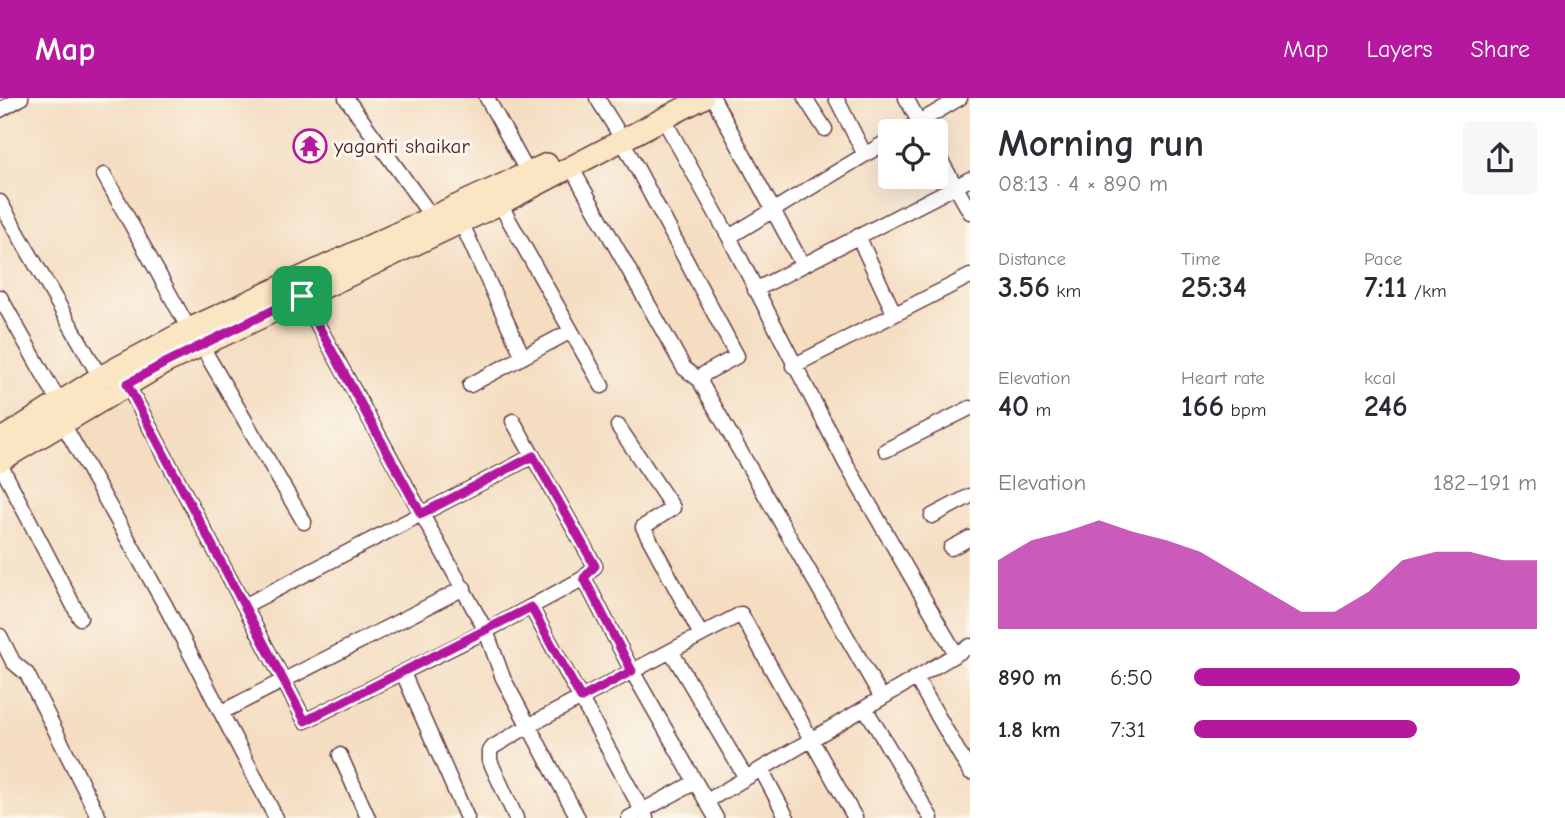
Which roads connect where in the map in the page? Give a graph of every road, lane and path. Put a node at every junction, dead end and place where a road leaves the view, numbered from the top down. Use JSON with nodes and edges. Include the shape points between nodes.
{"nodes":[{"id":1,"x":21,"y":98,"type":"edge"},
{"id":2,"x":346,"y":98,"type":"edge"},
{"id":3,"x":486,"y":98,"type":"edge"},
{"id":4,"x":597,"y":98,"type":"edge"},
{"id":5,"x":674,"y":98,"type":"edge"},
{"id":6,"x":703,"y":98,"type":"edge"},
{"id":7,"x":713,"y":98,"type":"edge"},
{"id":8,"x":806,"y":98,"type":"edge"},
{"id":9,"x":836,"y":98,"type":"edge"},
{"id":10,"x":906,"y":98,"type":"edge"},
{"id":11,"x":960,"y":98,"type":"edge"},
{"id":12,"x":0,"y":110,"type":"edge"},
{"id":13,"x":663,"y":118,"type":"junction"},
{"id":14,"x":918,"y":119,"type":"edge"},
{"id":15,"x":932,"y":119,"type":"edge"},
{"id":16,"x":825,"y":129,"type":"dead end"},
{"id":17,"x":618,"y":133,"type":"junction"},
{"id":18,"x":878,"y":147,"type":"edge"},
{"id":19,"x":865,"y":155,"type":"junction"},
{"id":20,"x":571,"y":167,"type":"junction"},
{"id":21,"x":528,"y":173,"type":"junction"},
{"id":22,"x":948,"y":173,"type":"edge"},
{"id":23,"x":104,"y":175,"type":"dead end"},
{"id":24,"x":970,"y":179,"type":"edge"},
{"id":25,"x":956,"y":187,"type":"junction"},
{"id":26,"x":0,"y":202,"type":"edge"},
{"id":27,"x":500,"y":204,"type":"junction"},
{"id":28,"x":774,"y":210,"type":"junction"},
{"id":29,"x":970,"y":212,"type":"edge"},
{"id":30,"x":461,"y":222,"type":"junction"},
{"id":31,"x":437,"y":225,"type":"junction"},
{"id":32,"x":858,"y":236,"type":"junction"},
{"id":33,"x":729,"y":237,"type":"junction"},
{"id":34,"x":802,"y":264,"type":"junction"},
{"id":35,"x":970,"y":276,"type":"edge"},
{"id":36,"x":755,"y":290,"type":"junction"},
{"id":37,"x":302,"y":296,"type":"junction"},
{"id":38,"x":0,"y":297,"type":"edge"},
{"id":39,"x":894,"y":313,"type":"junction"},
{"id":40,"x":571,"y":331,"type":"junction"},
{"id":41,"x":195,"y":337,"type":"junction"},
{"id":42,"x":523,"y":357,"type":"junction"},
{"id":43,"x":793,"y":366,"type":"junction"},
{"id":44,"x":100,"y":377,"type":"junction"},
{"id":45,"x":701,"y":381,"type":"junction"},
{"id":46,"x":127,"y":384,"type":"junction"},
{"id":47,"x":470,"y":385,"type":"dead end"},
{"id":48,"x":602,"y":386,"type":"dead end"},
{"id":49,"x":970,"y":408,"type":"edge"},
{"id":50,"x":61,"y":412,"type":"junction"},
{"id":51,"x":513,"y":421,"type":"dead end"},
{"id":52,"x":618,"y":426,"type":"dead end"},
{"id":53,"x":0,"y":440,"type":"edge"},
{"id":54,"x":886,"y":450,"type":"dead end"},
{"id":55,"x":533,"y":456,"type":"junction"},
{"id":56,"x":0,"y":462,"type":"edge"},
{"id":57,"x":970,"y":496,"type":"edge"},
{"id":58,"x":421,"y":514,"type":"junction"},
{"id":59,"x":932,"y":516,"type":"dead end"},
{"id":60,"x":304,"y":522,"type":"dead end"},
{"id":61,"x":970,"y":538,"type":"edge"},
{"id":62,"x":951,"y":548,"type":"dead end"},
{"id":63,"x":584,"y":578,"type":"junction"},
{"id":64,"x":464,"y":588,"type":"junction"},
{"id":65,"x":246,"y":605,"type":"junction"},
{"id":66,"x":531,"y":607,"type":"junction"},
{"id":67,"x":80,"y":618,"type":"dead end"},
{"id":68,"x":486,"y":631,"type":"junction"},
{"id":69,"x":701,"y":635,"type":"junction"},
{"id":70,"x":0,"y":636,"type":"edge"},
{"id":71,"x":970,"y":646,"type":"edge"},
{"id":72,"x":671,"y":651,"type":"junction"},
{"id":73,"x":956,"y":654,"type":"junction"},
{"id":74,"x":632,"y":671,"type":"junction"},
{"id":75,"x":403,"y":673,"type":"junction"},
{"id":76,"x":915,"y":678,"type":"junction"},
{"id":77,"x":285,"y":680,"type":"junction"},
{"id":78,"x":581,"y":698,"type":"junction"},
{"id":79,"x":882,"y":698,"type":"junction"},
{"id":80,"x":865,"y":708,"type":"junction"},
{"id":81,"x":222,"y":712,"type":"junction"},
{"id":82,"x":528,"y":726,"type":"junction"},
{"id":83,"x":812,"y":739,"type":"junction"},
{"id":84,"x":340,"y":755,"type":"dead end"},
{"id":85,"x":761,"y":769,"type":"junction"},
{"id":86,"x":970,"y":772,"type":"edge"},
{"id":87,"x":746,"y":778,"type":"junction"},
{"id":88,"x":696,"y":784,"type":"junction"},
{"id":89,"x":707,"y":801,"type":"junction"},
{"id":90,"x":639,"y":816,"type":"edge"},
{"id":91,"x":100,"y":818,"type":"edge"},
{"id":92,"x":276,"y":818,"type":"edge"},
{"id":93,"x":368,"y":818,"type":"edge"},
{"id":94,"x":467,"y":818,"type":"edge"},
{"id":95,"x":516,"y":818,"type":"edge"},
{"id":96,"x":578,"y":818,"type":"edge"},
{"id":97,"x":716,"y":818,"type":"edge"},
{"id":98,"x":787,"y":818,"type":"edge"},
{"id":99,"x":855,"y":818,"type":"edge"},
{"id":100,"x":931,"y":818,"type":"edge"}],
"edges":[{"from":1,"to":12,"type":"street"},
{"from":2,"to":31,"type":"street"},
{"from":3,"to":21,"type":"street"},
{"from":4,"to":17,"type":"street"},
{"from":5,"to":17,"type":"main road"},
{"from":6,"to":13,"type":"main road"},
{"from":7,"to":28,"type":"street"},
{"from":8,"to":16,"type":"street"},
{"from":9,"to":19,"type":"street"},
{"from":10,"to":14,"type":"street"},
{"from":11,"to":15,"type":"street"},
{"from":13,"to":17,"type":"main road"},
{"from":13,"to":33,"type":"street"},
{"from":17,"to":20,"type":"main road"},
{"from":17,"to":21,"type":"main road"},
{"from":17,"to":45,"type":"street","via":[[737,356]]},
{"from":18,"to":19,"type":"street"},
{"from":19,"to":28,"type":"street"},
{"from":20,"to":27,"type":"main road"},
{"from":20,"to":45,"type":"street","via":[[684,368]]},
{"from":21,"to":31,"type":"main road"},
{"from":22,"to":25,"type":"street"},
{"from":23,"to":41,"type":"street"},
{"from":24,"to":25,"type":"street"},
{"from":25,"to":29,"type":"street"},
{"from":25,"to":32,"type":"street"},
{"from":26,"to":44,"type":"street"},
{"from":27,"to":30,"type":"main road"},
{"from":27,"to":40,"type":"street"},
{"from":28,"to":33,"type":"street"},
{"from":28,"to":34,"type":"street"},
{"from":30,"to":31,"type":"main road"},
{"from":30,"to":42,"type":"street"},
{"from":31,"to":37,"type":"main road"},
{"from":31,"to":41,"type":"main road"},
{"from":32,"to":34,"type":"street"},
{"from":32,"to":39,"type":"street"},
{"from":33,"to":36,"type":"street"},
{"from":34,"to":36,"type":"street"},
{"from":35,"to":39,"type":"street"},
{"from":36,"to":43,"type":"street"},
{"from":37,"to":41,"type":"main road"},
{"from":37,"to":58,"type":"street"},
{"from":38,"to":50,"type":"street"},
{"from":39,"to":43,"type":"street"},
{"from":40,"to":42,"type":"street"},
{"from":40,"to":48,"type":"street"},
{"from":41,"to":44,"type":"main road"},
{"from":41,"to":46,"type":"main road"},
{"from":41,"to":60,"type":"street"},
{"from":42,"to":47,"type":"street"},
{"from":43,"to":73,"type":"street"},
{"from":44,"to":50,"type":"main road"},
{"from":45,"to":79,"type":"street"},
{"from":46,"to":50,"type":"main road"},
{"from":46,"to":65,"type":"street"},
{"from":49,"to":54,"type":"street"},
{"from":50,"to":53,"type":"main road"},
{"from":50,"to":56,"type":"main road"},
{"from":50,"to":81,"type":"street"},
{"from":51,"to":55,"type":"street"},
{"from":52,"to":69,"type":"street","via":[[673,509],[643,527]]},
{"from":55,"to":58,"type":"street"},
{"from":55,"to":63,"type":"street","via":[[595,566]]},
{"from":56,"to":67,"type":"street"},
{"from":57,"to":59,"type":"street"},
{"from":58,"to":64,"type":"street"},
{"from":58,"to":65,"type":"street"},
{"from":61,"to":62,"type":"street"},
{"from":63,"to":66,"type":"street"},
{"from":63,"to":74,"type":"street"},
{"from":64,"to":68,"type":"street"},
{"from":64,"to":77,"type":"street"},
{"from":65,"to":77,"type":"street"},
{"from":66,"to":68,"type":"street"},
{"from":66,"to":78,"type":"street"},
{"from":68,"to":75,"type":"street"},
{"from":68,"to":82,"type":"street"},
{"from":69,"to":72,"type":"street"},
{"from":69,"to":83,"type":"street","via":[[741,614]]},
{"from":70,"to":91,"type":"street","via":[[13,663],[27,674]]},
{"from":71,"to":73,"type":"street"},
{"from":72,"to":74,"type":"street"},
{"from":72,"to":87,"type":"street"},
{"from":73,"to":76,"type":"street"},
{"from":74,"to":78,"type":"street"},
{"from":74,"to":88,"type":"street"},
{"from":75,"to":77,"type":"street","via":[[305,721]]},
{"from":75,"to":94,"type":"street"},
{"from":76,"to":79,"type":"street"},
{"from":76,"to":86,"type":"street"},
{"from":77,"to":81,"type":"street"},
{"from":78,"to":82,"type":"street"},
{"from":78,"to":90,"type":"street"},
{"from":79,"to":80,"type":"street"},
{"from":80,"to":83,"type":"street"},
{"from":80,"to":100,"type":"street"},
{"from":81,"to":92,"type":"street"},
{"from":82,"to":95,"type":"street","via":[[493,747],[489,756]]},
{"from":82,"to":96,"type":"street"},
{"from":83,"to":85,"type":"street"},
{"from":83,"to":99,"type":"street"},
{"from":84,"to":93,"type":"street"},
{"from":85,"to":87,"type":"street"},
{"from":85,"to":98,"type":"street"},
{"from":87,"to":89,"type":"street"},
{"from":88,"to":89,"type":"street"},
{"from":88,"to":90,"type":"street"},
{"from":89,"to":97,"type":"street"}]}
